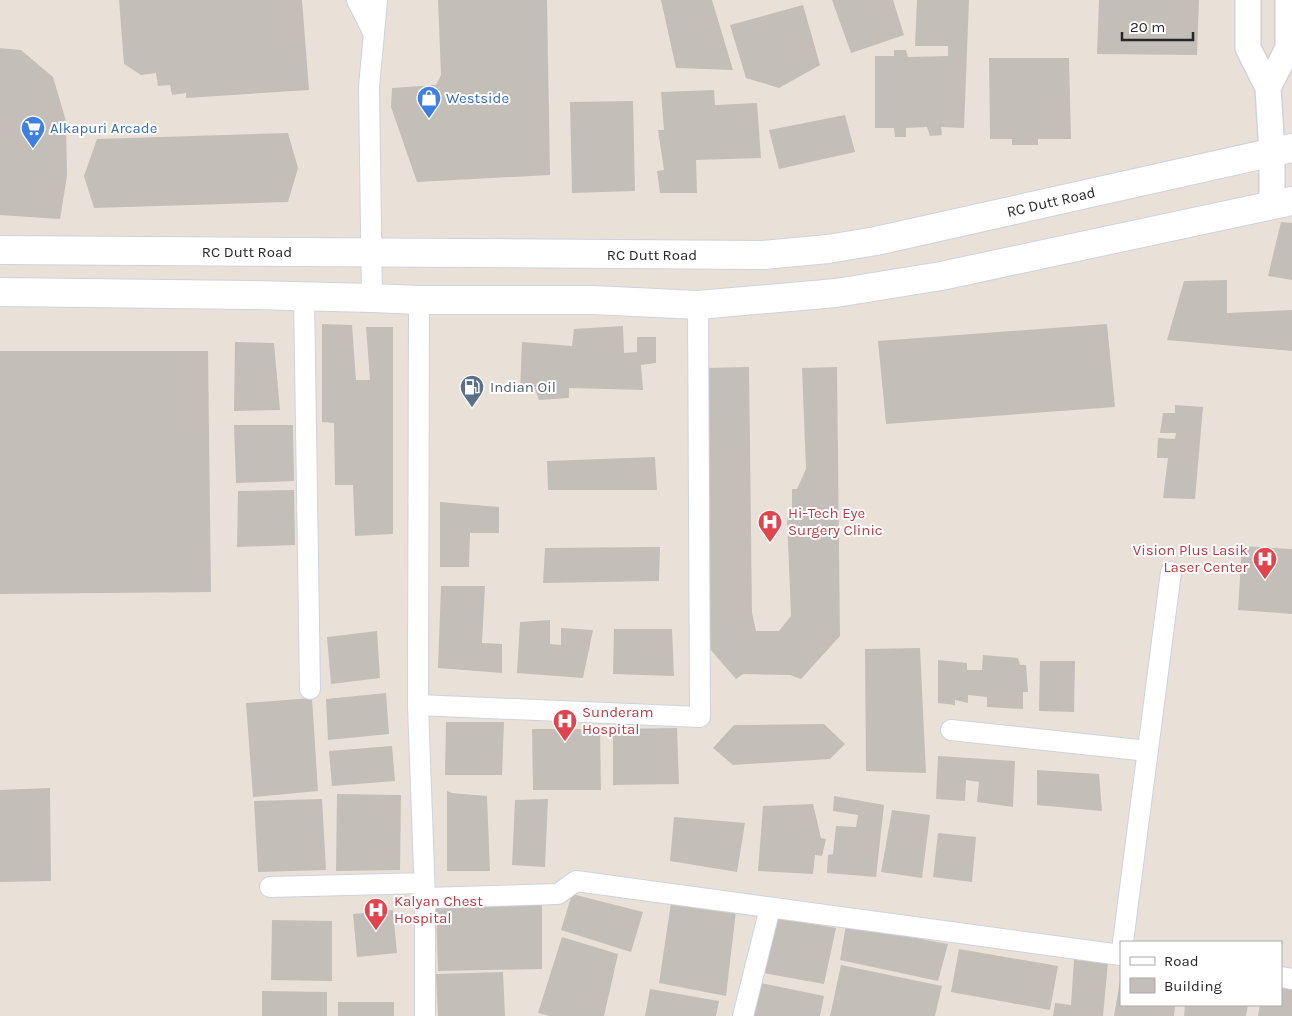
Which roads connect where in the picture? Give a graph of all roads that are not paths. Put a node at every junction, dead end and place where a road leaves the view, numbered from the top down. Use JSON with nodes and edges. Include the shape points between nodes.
{"nodes":[{"id":1,"x":357,"y":0,"type":"edge"},
{"id":2,"x":377,"y":0,"type":"edge"},
{"id":3,"x":1248,"y":0,"type":"edge"},
{"id":4,"x":1288,"y":0,"type":"edge"},
{"id":5,"x":374,"y":34,"type":"junction"},
{"id":6,"x":1268,"y":88,"type":"junction"},
{"id":7,"x":1282,"y":150,"type":"edge"},
{"id":8,"x":1282,"y":204,"type":"edge"},
{"id":9,"x":0,"y":250,"type":"edge"},
{"id":10,"x":372,"y":252,"type":"junction"},
{"id":11,"x":0,"y":292,"type":"edge"},
{"id":12,"x":304,"y":296,"type":"junction"},
{"id":13,"x":372,"y":298,"type":"junction"},
{"id":14,"x":419,"y":300,"type":"junction"},
{"id":15,"x":698,"y":305,"type":"junction"},
{"id":16,"x":1172,"y":572,"type":"dead end"},
{"id":17,"x":310,"y":689,"type":"dead end"},
{"id":18,"x":418,"y":705,"type":"junction"},
{"id":19,"x":951,"y":730,"type":"dead end"},
{"id":20,"x":1148,"y":751,"type":"junction"},
{"id":21,"x":270,"y":887,"type":"dead end"},
{"id":22,"x":424,"y":891,"type":"junction"},
{"id":23,"x":770,"y":908,"type":"junction"},
{"id":24,"x":1123,"y":941,"type":"edge"},
{"id":25,"x":1120,"y":955,"type":"edge"},
{"id":26,"x":424,"y":1016,"type":"edge"},
{"id":27,"x":743,"y":1016,"type":"edge"}],
"edges":[{"from":1,"to":5,"type":"street"},
{"from":2,"to":5,"type":"street"},
{"from":3,"to":6,"type":"street","via":[[1248,48]]},
{"from":4,"to":6,"type":"street","via":[[1288,48]]},
{"from":5,"to":10,"type":"street","via":[[369,87]]},
{"from":6,"to":7,"type":"street"},
{"from":7,"to":8,"type":"street"},
{"from":7,"to":10,"type":"main road","name":"RC Dutt Road","via":[[896,237],[828,249],[763,255]]},
{"from":8,"to":15,"type":"main road","via":[[941,276],[836,293]]},
{"from":9,"to":10,"type":"main road","name":"RC Dutt Road"},
{"from":10,"to":13,"type":"street"},
{"from":11,"to":12,"type":"main road"},
{"from":12,"to":13,"type":"main road"},
{"from":12,"to":17,"type":"street"},
{"from":13,"to":14,"type":"main road"},
{"from":14,"to":15,"type":"main road","via":[[593,300]]},
{"from":14,"to":18,"type":"street"},
{"from":15,"to":18,"type":"street","via":[[700,717]]},
{"from":16,"to":20,"type":"street"},
{"from":18,"to":22,"type":"street"},
{"from":19,"to":20,"type":"street"},
{"from":20,"to":24,"type":"street"},
{"from":21,"to":22,"type":"street"},
{"from":22,"to":23,"type":"street","via":[[558,894],[576,881]]},
{"from":22,"to":26,"type":"street"},
{"from":23,"to":25,"type":"street"},
{"from":23,"to":27,"type":"street"}]}
